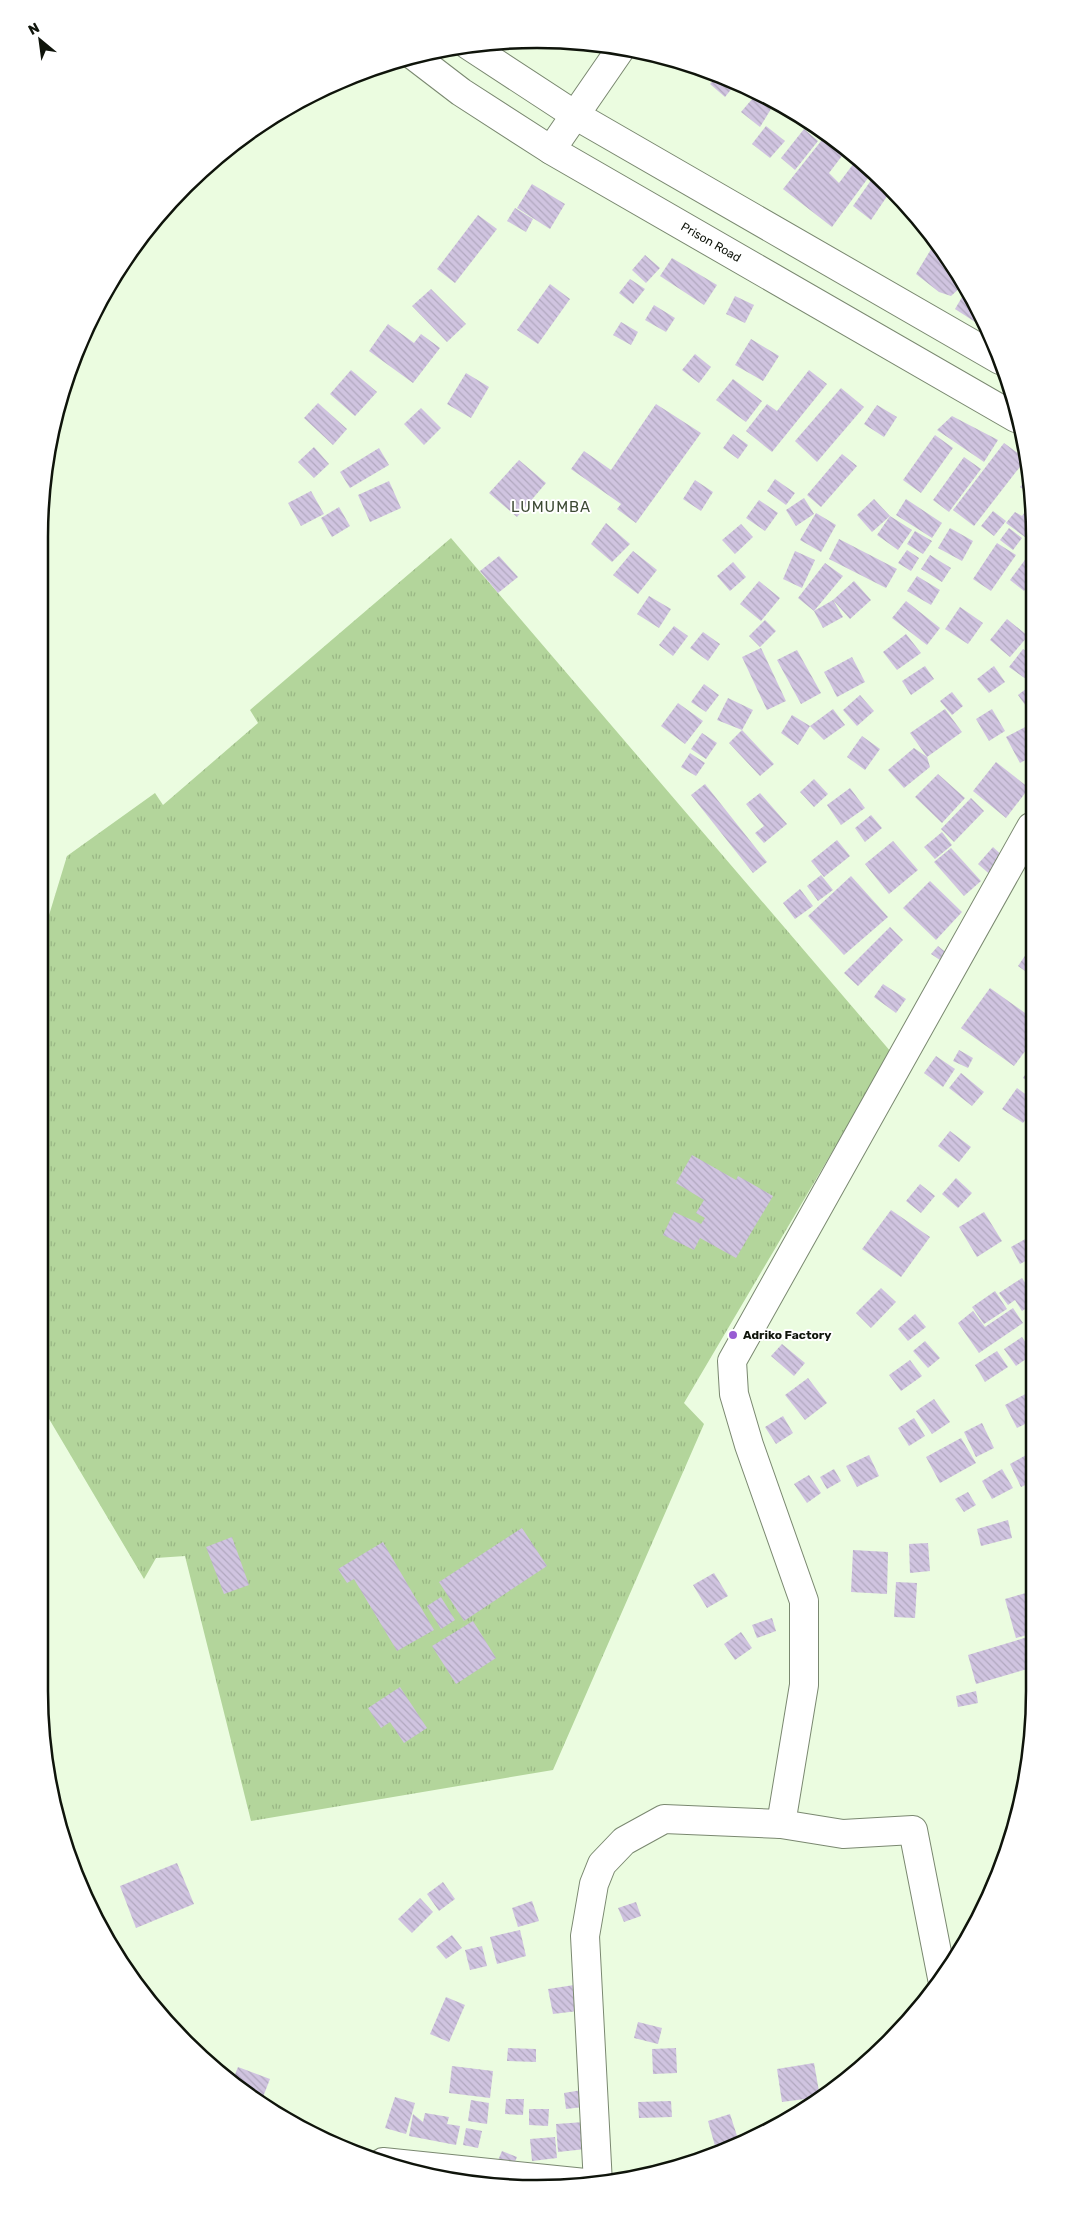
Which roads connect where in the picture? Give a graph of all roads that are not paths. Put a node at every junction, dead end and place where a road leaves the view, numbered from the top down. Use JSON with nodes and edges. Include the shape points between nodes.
{"nodes":[{"id":1,"x":477,"y":52,"type":"edge"},
{"id":2,"x":617,"y":55,"type":"edge"},
{"id":3,"x":421,"y":61,"type":"edge"},
{"id":4,"x":575,"y":115,"type":"junction"},
{"id":5,"x":551,"y":150,"type":"junction"},
{"id":6,"x":990,"y":354,"type":"edge"},
{"id":7,"x":1010,"y":415,"type":"edge"},
{"id":8,"x":1026,"y":836,"type":"edge"},
{"id":9,"x":781,"y":1824,"type":"junction"},
{"id":10,"x":940,"y":1966,"type":"edge"},
{"id":11,"x":425,"y":2166,"type":"edge"},
{"id":12,"x":596,"y":2175,"type":"edge"},
{"id":13,"x":549,"y":2179,"type":"edge"}],
"edges":[{"from":1,"to":4,"type":"street"},
{"from":2,"to":4,"type":"street"},
{"from":3,"to":5,"type":"street","name":"Prison Road","via":[[461,92]]},
{"from":4,"to":5,"type":"street"},
{"from":4,"to":6,"type":"street"},
{"from":5,"to":7,"type":"street","name":"Prison Road"},
{"from":8,"to":9,"type":"street","via":[[732,1361],[734,1394],[804,1601],[804,1685]]},
{"from":9,"to":10,"type":"street","via":[[843,1834],[913,1830]]},
{"from":9,"to":12,"type":"street","via":[[664,1819],[624,1841],[602,1864],[594,1884],[585,1936]]},
{"from":11,"to":13,"type":"street"}]}
